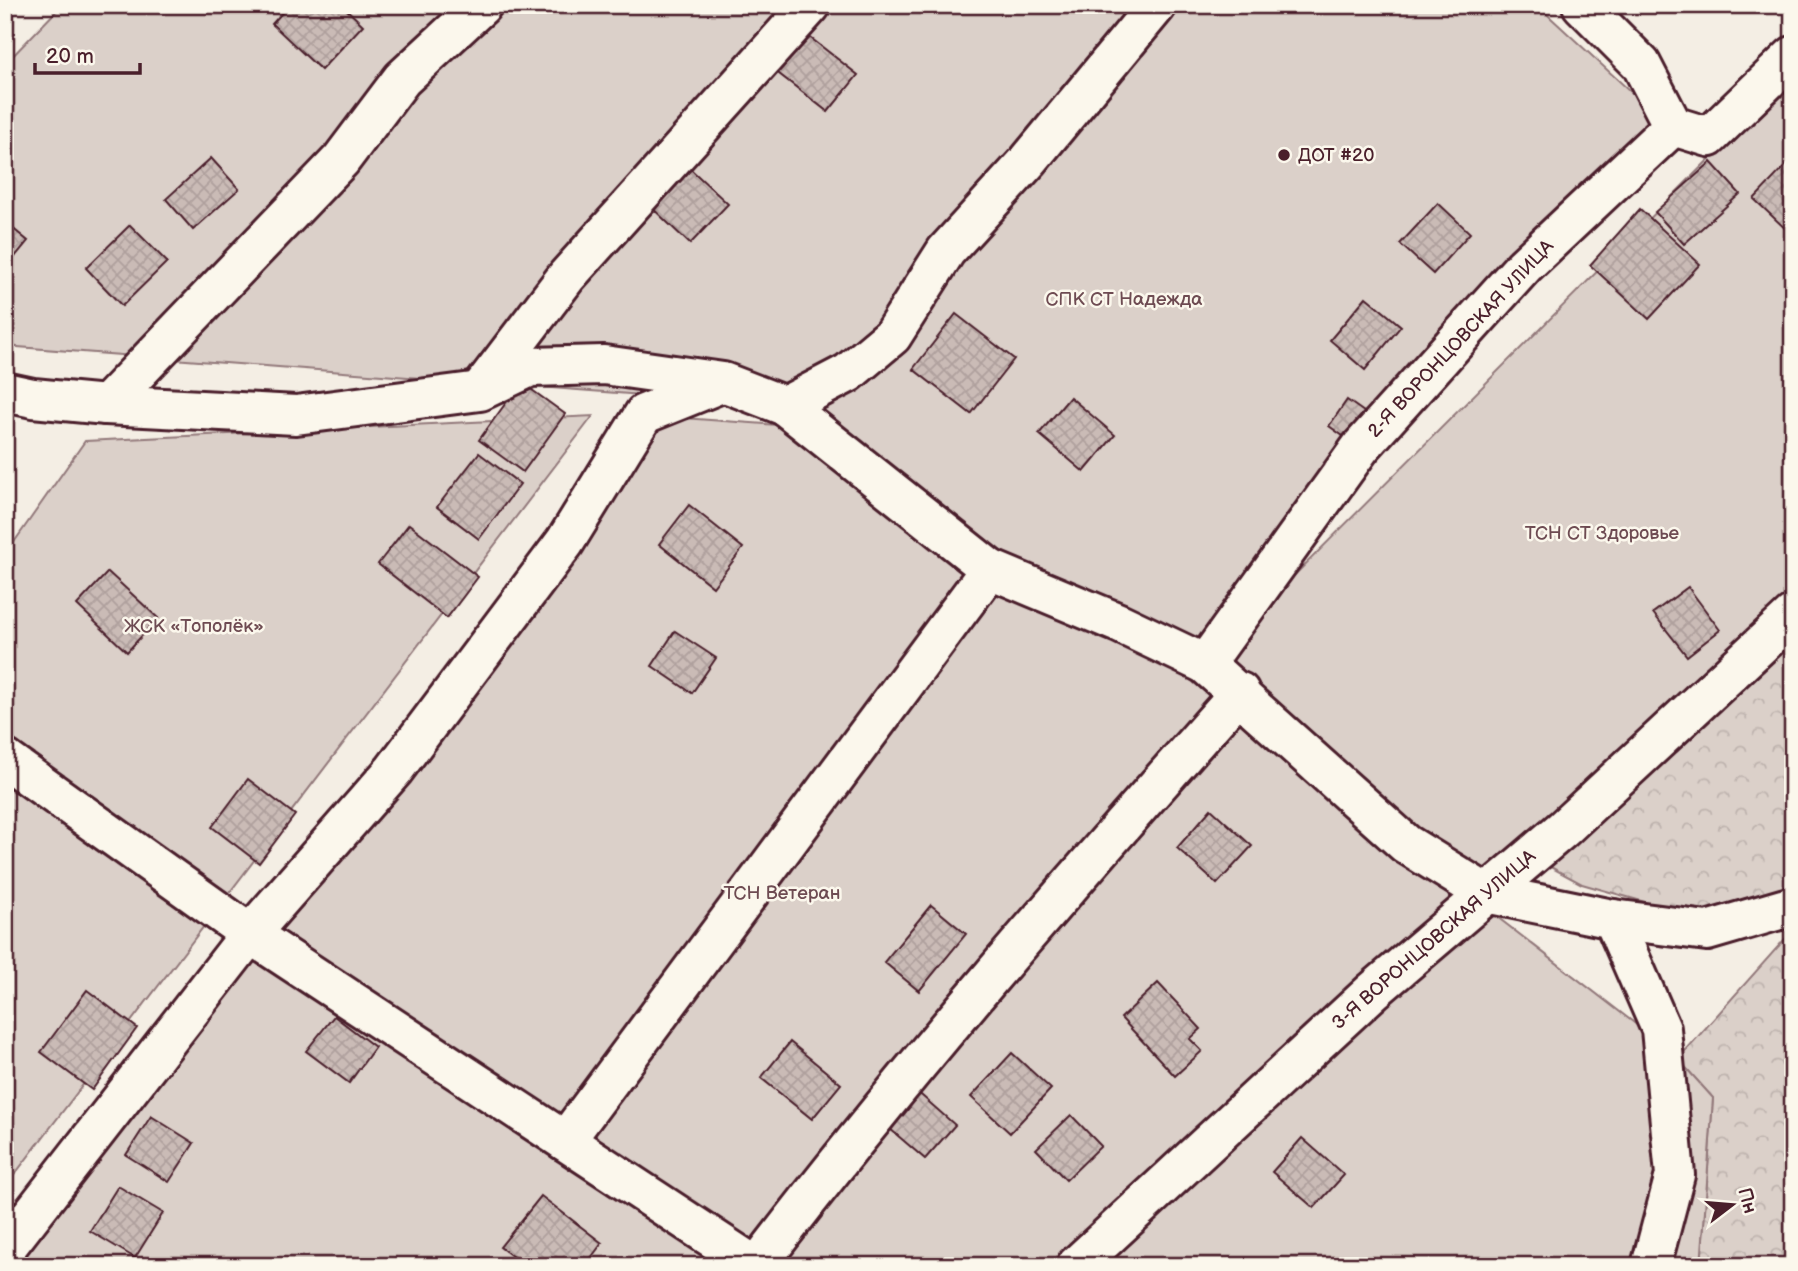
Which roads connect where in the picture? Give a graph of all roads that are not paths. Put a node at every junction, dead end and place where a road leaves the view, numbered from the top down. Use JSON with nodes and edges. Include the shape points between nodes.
{"nodes":[{"id":1,"x":482,"y":5,"type":"edge"},
{"id":2,"x":811,"y":5,"type":"edge"},
{"id":3,"x":1157,"y":5,"type":"edge"},
{"id":4,"x":1582,"y":5,"type":"edge"},
{"id":5,"x":1793,"y":56,"type":"edge"},
{"id":6,"x":1673,"y":126,"type":"junction"},
{"id":7,"x":723,"y":382,"type":"junction"},
{"id":8,"x":480,"y":391,"type":"junction"},
{"id":9,"x":5,"y":392,"type":"edge"},
{"id":10,"x":106,"y":405,"type":"junction"},
{"id":11,"x":785,"y":406,"type":"junction"},
{"id":12,"x":990,"y":569,"type":"junction"},
{"id":13,"x":1793,"y":615,"type":"edge"},
{"id":14,"x":1205,"y":664,"type":"junction"},
{"id":15,"x":1240,"y":692,"type":"junction"},
{"id":16,"x":5,"y":759,"type":"edge"},
{"id":17,"x":1485,"y":893,"type":"junction"},
{"id":18,"x":1793,"y":906,"type":"edge"},
{"id":19,"x":1613,"y":919,"type":"junction"},
{"id":20,"x":250,"y":934,"type":"junction"},
{"id":21,"x":565,"y":1141,"type":"junction"},
{"id":22,"x":5,"y":1249,"type":"edge"},
{"id":23,"x":756,"y":1266,"type":"edge"},
{"id":24,"x":1076,"y":1266,"type":"edge"},
{"id":25,"x":1651,"y":1266,"type":"edge"}],
"edges":[{"from":1,"to":10,"type":"lane","via":[[402,79],[341,160]]},
{"from":2,"to":8,"type":"lane","via":[[567,276]]},
{"from":3,"to":11,"type":"lane","via":[[1029,160],[946,251],[892,336],[848,373]]},
{"from":4,"to":6,"type":"lane","via":[[1641,64]]},
{"from":5,"to":6,"type":"lane","via":[[1709,137]]},
{"from":6,"to":14,"type":"lane","name":"2-Я ВОРОНЦОВСКАЯ УЛИЦА","via":[[1524,266],[1361,447]]},
{"from":7,"to":8,"type":"lane","via":[[604,365],[530,367]]},
{"from":7,"to":11,"type":"lane"},
{"from":7,"to":20,"type":"lane","via":[[644,414],[565,542],[394,770]]},
{"from":8,"to":10,"type":"lane","via":[[296,415]]},
{"from":9,"to":10,"type":"lane"},
{"from":11,"to":12,"type":"lane"},
{"from":12,"to":14,"type":"lane"},
{"from":12,"to":21,"type":"lane"},
{"from":13,"to":17,"type":"lane","name":"3-Я ВОРОНЦОВСКАЯ УЛИЦА","via":[[1563,829]]},
{"from":14,"to":15,"type":"lane"},
{"from":15,"to":17,"type":"lane","via":[[1406,844]]},
{"from":15,"to":23,"type":"lane","via":[[1065,890],[831,1169]]},
{"from":16,"to":20,"type":"lane"},
{"from":17,"to":19,"type":"lane"},
{"from":17,"to":24,"type":"lane","name":"3-Я ВОРОНЦОВСКАЯ УЛИЦА"},
{"from":18,"to":19,"type":"lane","via":[[1707,931]]},
{"from":19,"to":25,"type":"lane","via":[[1661,1029],[1675,1175]]},
{"from":20,"to":21,"type":"lane"},
{"from":20,"to":22,"type":"lane"},
{"from":21,"to":23,"type":"lane"}]}
